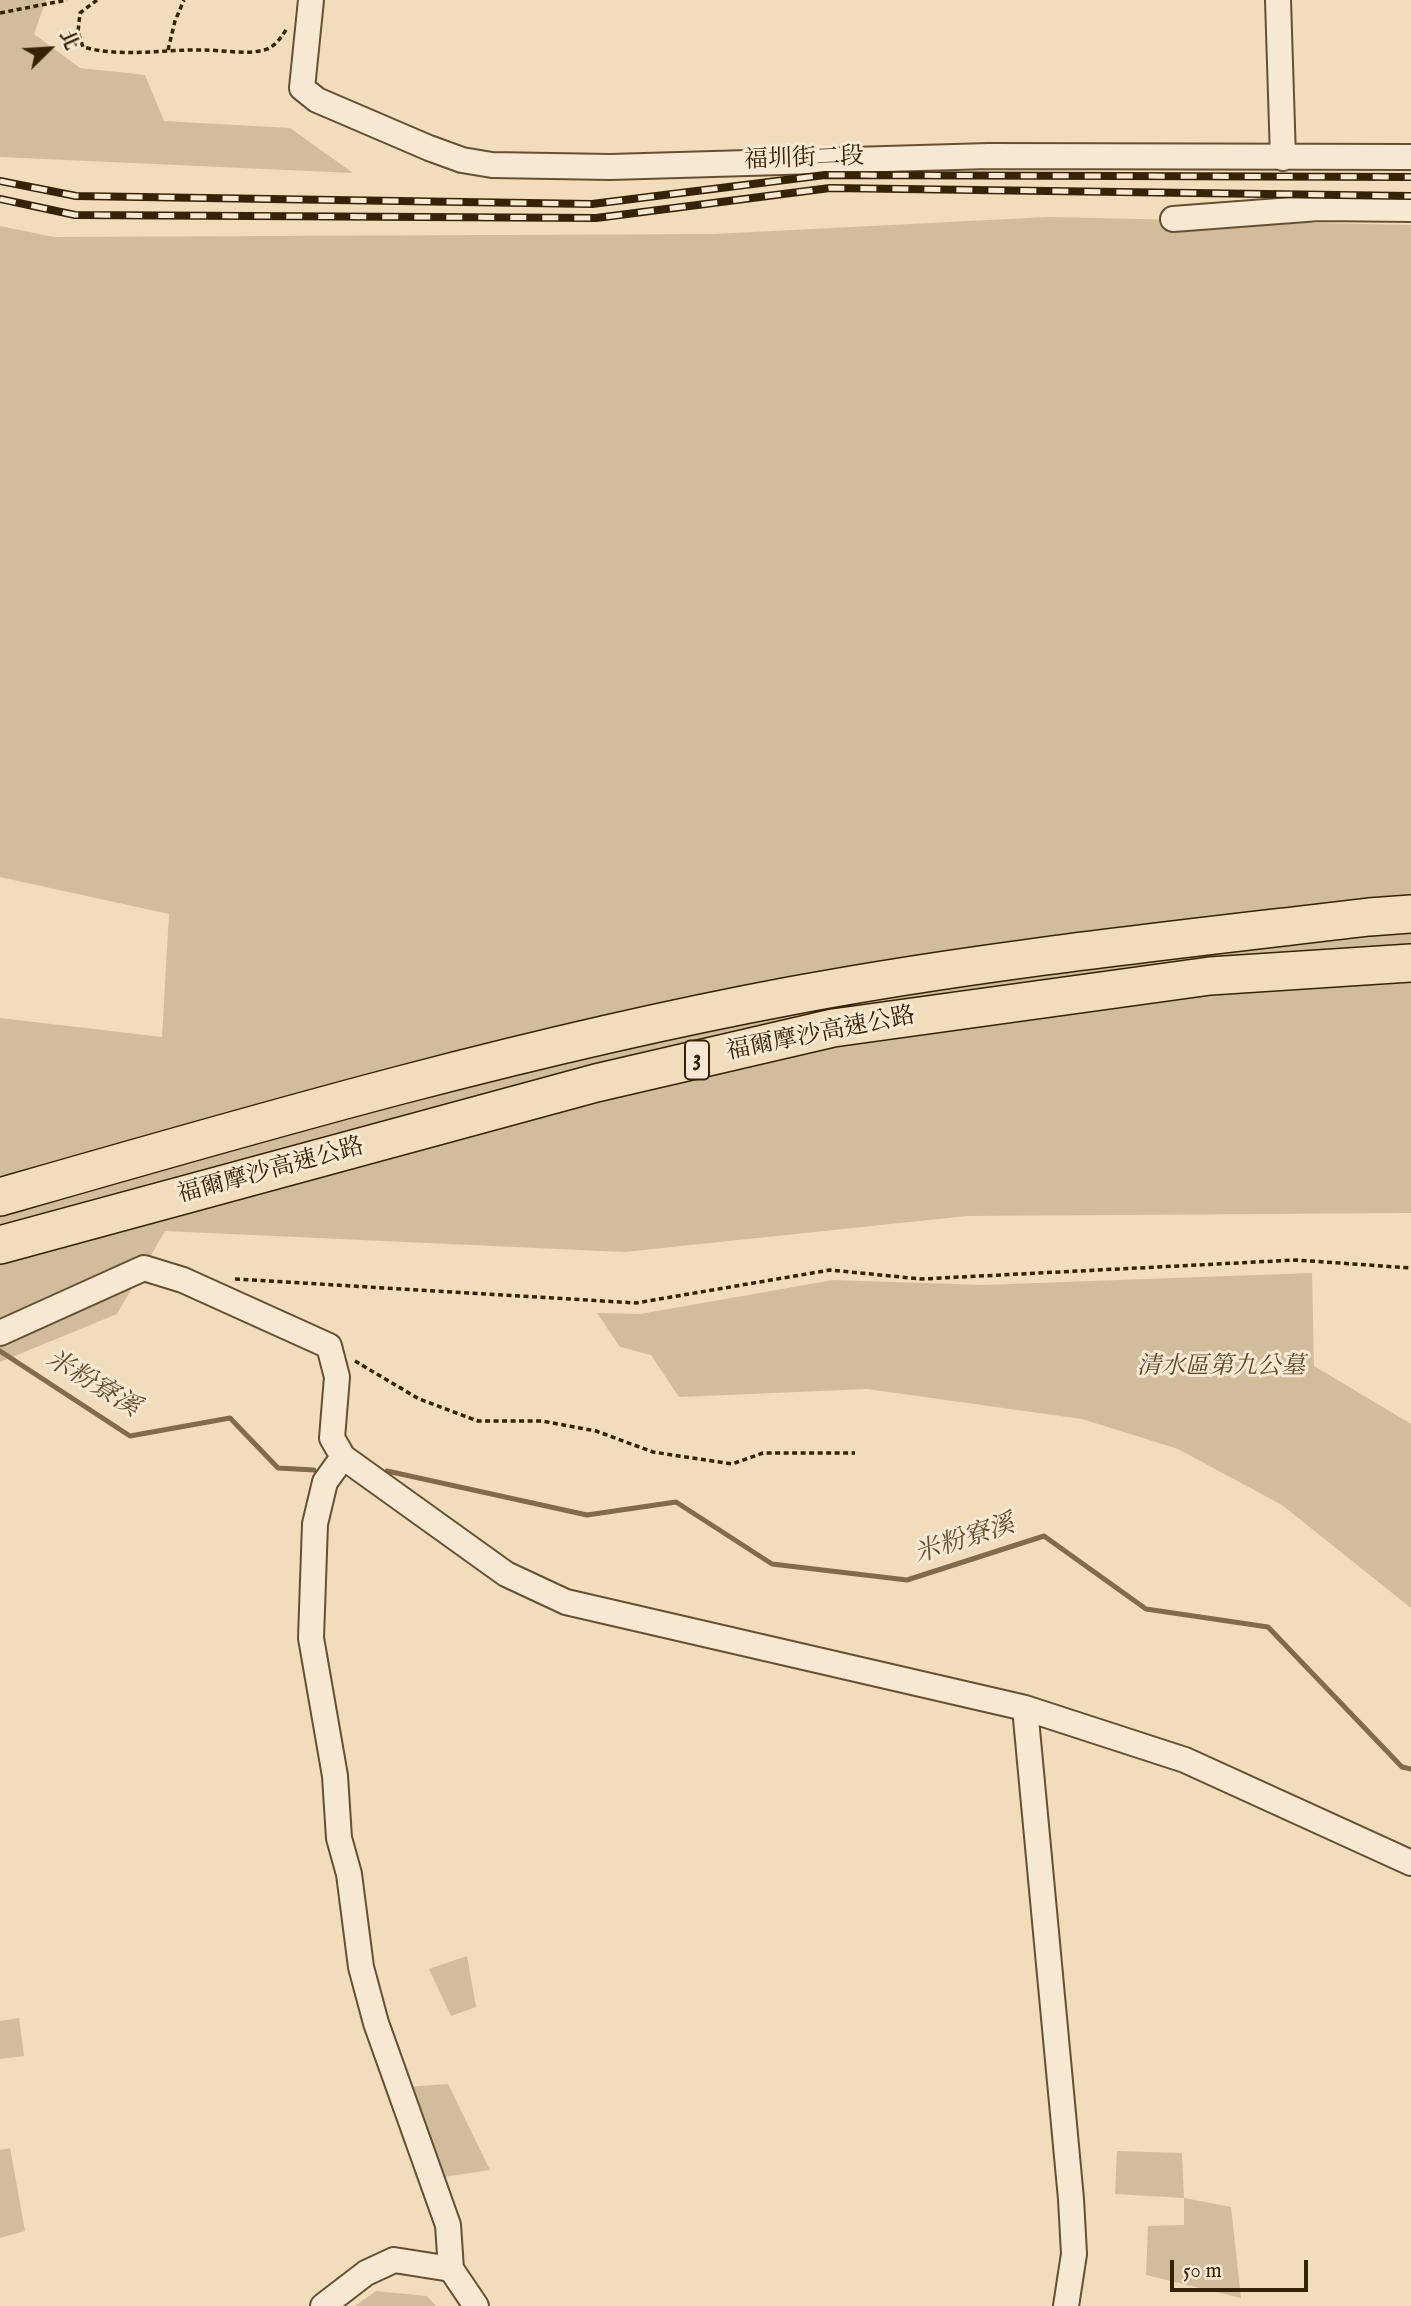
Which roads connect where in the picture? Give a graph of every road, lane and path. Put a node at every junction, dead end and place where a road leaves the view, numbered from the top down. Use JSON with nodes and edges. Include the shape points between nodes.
{"nodes":[{"id":1,"x":67,"y":0,"type":"edge"},
{"id":2,"x":97,"y":0,"type":"edge"},
{"id":3,"x":184,"y":0,"type":"edge"},
{"id":4,"x":311,"y":0,"type":"edge"},
{"id":5,"x":1278,"y":0,"type":"edge"},
{"id":6,"x":0,"y":13,"type":"edge"},
{"id":7,"x":287,"y":19,"type":"dead end"},
{"id":8,"x":168,"y":50,"type":"junction"},
{"id":9,"x":1411,"y":157,"type":"edge"},
{"id":10,"x":1283,"y":158,"type":"junction"},
{"id":11,"x":1411,"y":209,"type":"edge"},
{"id":12,"x":1173,"y":219,"type":"dead end"},
{"id":13,"x":1411,"y":914,"type":"edge"},
{"id":14,"x":1411,"y":963,"type":"edge"},
{"id":15,"x":0,"y":1196,"type":"edge"},
{"id":16,"x":0,"y":1245,"type":"edge"},
{"id":17,"x":1411,"y":1268,"type":"edge"},
{"id":18,"x":222,"y":1279,"type":"dead end"},
{"id":19,"x":0,"y":1333,"type":"edge"},
{"id":20,"x":329,"y":1346,"type":"junction"},
{"id":21,"x":855,"y":1453,"type":"dead end"},
{"id":22,"x":343,"y":1457,"type":"junction"},
{"id":23,"x":1025,"y":1708,"type":"junction"},
{"id":24,"x":1411,"y":1863,"type":"edge"},
{"id":25,"x":451,"y":2269,"type":"junction"},
{"id":26,"x":323,"y":2306,"type":"edge"},
{"id":27,"x":476,"y":2306,"type":"edge"},
{"id":28,"x":1066,"y":2306,"type":"edge"}],
"edges":[{"from":1,"to":6,"type":"path"},
{"from":2,"to":8,"type":"path","via":[[80,13],[78,32],[83,47],[123,54]]},
{"from":3,"to":8,"type":"path"},
{"from":4,"to":10,"type":"street","name":"福圳街二段","via":[[302,88],[317,100],[429,148],[492,165],[610,167],[989,156]]},
{"from":5,"to":10,"type":"street"},
{"from":7,"to":8,"type":"path","via":[[280,40],[265,50]]},
{"from":9,"to":10,"type":"street","name":"福圳街二段"},
{"from":11,"to":12,"type":"street","via":[[1319,208]]},
{"from":13,"to":15,"type":"highway","name":"福爾摩沙高速公路","number":"3","via":[[1074,952],[790,996],[488,1062]]},
{"from":14,"to":16,"type":"highway","name":"福爾摩沙高速公路","number":"3","via":[[1210,976],[833,1028],[596,1083]]},
{"from":17,"to":18,"type":"path","via":[[1296,1260],[921,1279],[830,1270],[636,1303]]},
{"from":19,"to":20,"type":"street","via":[[144,1268],[183,1280]]},
{"from":20,"to":21,"type":"path","via":[[419,1399],[478,1421],[542,1421],[596,1431],[653,1452],[732,1464],[763,1453]]},
{"from":20,"to":22,"type":"street","via":[[337,1377],[332,1438]]},
{"from":22,"to":23,"type":"street","via":[[506,1574],[566,1602]]},
{"from":22,"to":25,"type":"street","via":[[325,1482],[315,1524],[311,1637],[361,1967],[376,2023],[448,2225]]},
{"from":23,"to":24,"type":"street","via":[[1185,1760]]},
{"from":23,"to":28,"type":"street","via":[[1071,2199],[1074,2253]]},
{"from":25,"to":26,"type":"street","via":[[394,2260],[366,2273]]},
{"from":25,"to":27,"type":"street"}]}
